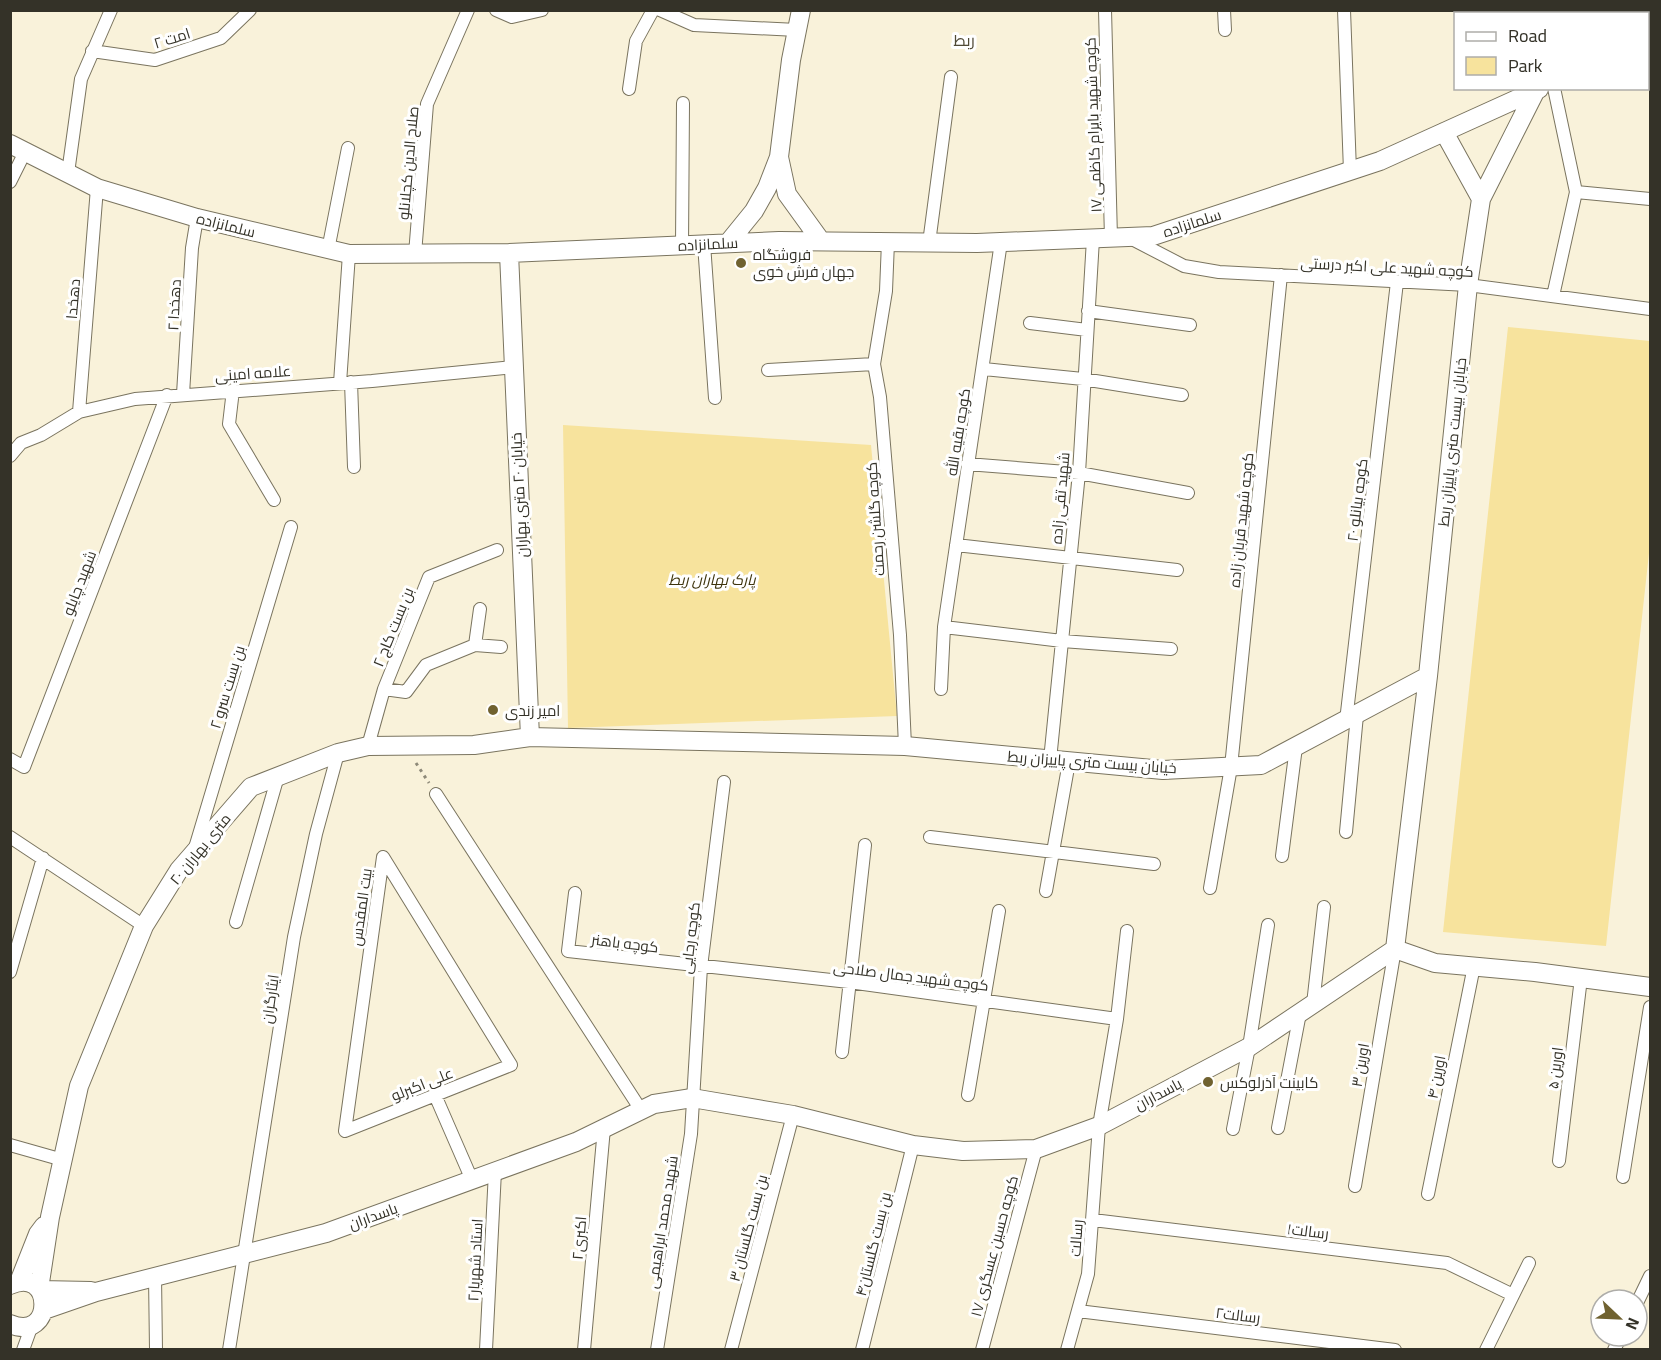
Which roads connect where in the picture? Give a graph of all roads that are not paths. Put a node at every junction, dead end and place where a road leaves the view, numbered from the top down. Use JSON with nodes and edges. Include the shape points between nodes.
{"nodes":[{"id":1,"x":111,"y":10,"type":"edge"},
{"id":2,"x":250,"y":10,"type":"edge"},
{"id":3,"x":468,"y":10,"type":"edge"},
{"id":4,"x":496,"y":10,"type":"edge"},
{"id":5,"x":542,"y":10,"type":"edge"},
{"id":6,"x":653,"y":10,"type":"edge"},
{"id":7,"x":660,"y":10,"type":"edge"},
{"id":8,"x":801,"y":10,"type":"edge"},
{"id":9,"x":1105,"y":10,"type":"edge"},
{"id":10,"x":1224,"y":10,"type":"edge"},
{"id":11,"x":1344,"y":10,"type":"edge"},
{"id":12,"x":687,"y":16,"type":"edge"},
{"id":13,"x":797,"y":30,"type":"junction"},
{"id":14,"x":1225,"y":30,"type":"dead end"},
{"id":15,"x":92,"y":51,"type":"junction"},
{"id":16,"x":951,"y":77,"type":"dead end"},
{"id":17,"x":629,"y":89,"type":"dead end"},
{"id":18,"x":1538,"y":90,"type":"edge"},
{"id":19,"x":1554,"y":90,"type":"edge"},
{"id":20,"x":683,"y":103,"type":"dead end"},
{"id":21,"x":1444,"y":132,"type":"junction"},
{"id":22,"x":18,"y":148,"type":"edge"},
{"id":23,"x":348,"y":148,"type":"dead end"},
{"id":24,"x":778,"y":157,"type":"junction"},
{"id":25,"x":1350,"y":171,"type":"junction"},
{"id":26,"x":68,"y":174,"type":"junction"},
{"id":27,"x":10,"y":182,"type":"edge"},
{"id":28,"x":98,"y":188,"type":"junction"},
{"id":29,"x":1576,"y":192,"type":"junction"},
{"id":30,"x":1481,"y":199,"type":"junction"},
{"id":31,"x":1650,"y":199,"type":"edge"},
{"id":32,"x":197,"y":218,"type":"junction"},
{"id":33,"x":1110,"y":238,"type":"junction"},
{"id":34,"x":821,"y":241,"type":"junction"},
{"id":35,"x":888,"y":242,"type":"junction"},
{"id":36,"x":1001,"y":242,"type":"junction"},
{"id":37,"x":728,"y":243,"type":"junction"},
{"id":38,"x":929,"y":243,"type":"junction"},
{"id":39,"x":704,"y":244,"type":"junction"},
{"id":40,"x":682,"y":245,"type":"junction"},
{"id":41,"x":328,"y":250,"type":"junction"},
{"id":42,"x":509,"y":253,"type":"junction"},
{"id":43,"x":349,"y":254,"type":"junction"},
{"id":44,"x":415,"y":254,"type":"junction"},
{"id":45,"x":1281,"y":276,"type":"junction"},
{"id":46,"x":1397,"y":282,"type":"junction"},
{"id":47,"x":1468,"y":285,"type":"junction"},
{"id":48,"x":1553,"y":296,"type":"junction"},
{"id":49,"x":1650,"y":309,"type":"edge"},
{"id":50,"x":1088,"y":311,"type":"junction"},
{"id":51,"x":1029,"y":323,"type":"dead end"},
{"id":52,"x":1190,"y":325,"type":"dead end"},
{"id":53,"x":1087,"y":330,"type":"junction"},
{"id":54,"x":874,"y":364,"type":"junction"},
{"id":55,"x":514,"y":366,"type":"junction"},
{"id":56,"x":984,"y":369,"type":"junction"},
{"id":57,"x":768,"y":370,"type":"dead end"},
{"id":58,"x":1083,"y":379,"type":"junction"},
{"id":59,"x":345,"y":382,"type":"junction"},
{"id":60,"x":233,"y":390,"type":"junction"},
{"id":61,"x":183,"y":394,"type":"junction"},
{"id":62,"x":167,"y":395,"type":"junction"},
{"id":63,"x":1182,"y":395,"type":"dead end"},
{"id":64,"x":714,"y":398,"type":"dead end"},
{"id":65,"x":79,"y":412,"type":"junction"},
{"id":66,"x":16,"y":440,"type":"edge"},
{"id":67,"x":10,"y":456,"type":"edge"},
{"id":68,"x":967,"y":464,"type":"junction"},
{"id":69,"x":354,"y":467,"type":"dead end"},
{"id":70,"x":1079,"y":473,"type":"junction"},
{"id":71,"x":1188,"y":493,"type":"dead end"},
{"id":72,"x":274,"y":500,"type":"dead end"},
{"id":73,"x":291,"y":527,"type":"dead end"},
{"id":74,"x":956,"y":545,"type":"junction"},
{"id":75,"x":497,"y":549,"type":"dead end"},
{"id":76,"x":1070,"y":559,"type":"junction"},
{"id":77,"x":1177,"y":570,"type":"dead end"},
{"id":78,"x":480,"y":609,"type":"dead end"},
{"id":79,"x":944,"y":627,"type":"junction"},
{"id":80,"x":1062,"y":641,"type":"junction"},
{"id":81,"x":475,"y":645,"type":"junction"},
{"id":82,"x":501,"y":647,"type":"dead end"},
{"id":83,"x":1171,"y":650,"type":"dead end"},
{"id":84,"x":1428,"y":676,"type":"junction"},
{"id":85,"x":384,"y":689,"type":"junction"},
{"id":86,"x":941,"y":689,"type":"dead end"},
{"id":87,"x":1351,"y":718,"type":"junction"},
{"id":88,"x":530,"y":737,"type":"junction"},
{"id":89,"x":368,"y":746,"type":"junction"},
{"id":90,"x":905,"y":746,"type":"junction"},
{"id":91,"x":1296,"y":747,"type":"junction"},
{"id":92,"x":338,"y":753,"type":"junction"},
{"id":93,"x":10,"y":759,"type":"edge"},
{"id":94,"x":1050,"y":760,"type":"junction"},
{"id":95,"x":1070,"y":762,"type":"junction"},
{"id":96,"x":1231,"y":767,"type":"junction"},
{"id":97,"x":278,"y":776,"type":"junction"},
{"id":98,"x":724,"y":782,"type":"dead end"},
{"id":99,"x":436,"y":794,"type":"road end"},
{"id":100,"x":1346,"y":832,"type":"dead end"},
{"id":101,"x":10,"y":837,"type":"edge"},
{"id":102,"x":930,"y":837,"type":"dead end"},
{"id":103,"x":865,"y":845,"type":"dead end"},
{"id":104,"x":1054,"y":850,"type":"junction"},
{"id":105,"x":192,"y":856,"type":"junction"},
{"id":106,"x":1282,"y":856,"type":"dead end"},
{"id":107,"x":43,"y":858,"type":"junction"},
{"id":108,"x":1154,"y":864,"type":"dead end"},
{"id":109,"x":1210,"y":888,"type":"dead end"},
{"id":110,"x":1046,"y":891,"type":"dead end"},
{"id":111,"x":575,"y":893,"type":"dead end"},
{"id":112,"x":1324,"y":907,"type":"dead end"},
{"id":113,"x":999,"y":910,"type":"dead end"},
{"id":114,"x":236,"y":922,"type":"dead end"},
{"id":115,"x":1268,"y":925,"type":"dead end"},
{"id":116,"x":144,"y":926,"type":"junction"},
{"id":117,"x":1127,"y":931,"type":"dead end"},
{"id":118,"x":1395,"y":949,"type":"junction"},
{"id":119,"x":1474,"y":966,"type":"junction"},
{"id":120,"x":701,"y":967,"type":"junction"},
{"id":121,"x":10,"y":972,"type":"edge"},
{"id":122,"x":1581,"y":978,"type":"junction"},
{"id":123,"x":849,"y":982,"type":"junction"},
{"id":124,"x":1650,"y":987,"type":"edge"},
{"id":125,"x":984,"y":1000,"type":"junction"},
{"id":126,"x":1650,"y":1007,"type":"edge"},
{"id":127,"x":1307,"y":1008,"type":"junction"},
{"id":128,"x":1117,"y":1019,"type":"junction"},
{"id":129,"x":1249,"y":1047,"type":"junction"},
{"id":130,"x":842,"y":1052,"type":"dead end"},
{"id":131,"x":511,"y":1065,"type":"joint"},
{"id":132,"x":435,"y":1095,"type":"junction"},
{"id":133,"x":968,"y":1095,"type":"dead end"},
{"id":134,"x":692,"y":1098,"type":"junction"},
{"id":135,"x":641,"y":1110,"type":"junction"},
{"id":136,"x":793,"y":1115,"type":"junction"},
{"id":137,"x":1099,"y":1126,"type":"junction"},
{"id":138,"x":604,"y":1128,"type":"junction"},
{"id":139,"x":1278,"y":1128,"type":"dead end"},
{"id":140,"x":1233,"y":1129,"type":"dead end"},
{"id":141,"x":345,"y":1131,"type":"joint"},
{"id":142,"x":10,"y":1145,"type":"edge"},
{"id":143,"x":913,"y":1145,"type":"junction"},
{"id":144,"x":1036,"y":1149,"type":"junction"},
{"id":145,"x":63,"y":1160,"type":"junction"},
{"id":146,"x":1559,"y":1161,"type":"dead end"},
{"id":147,"x":495,"y":1171,"type":"junction"},
{"id":148,"x":1623,"y":1177,"type":"dead end"},
{"id":149,"x":472,"y":1180,"type":"junction"},
{"id":150,"x":1355,"y":1186,"type":"dead end"},
{"id":151,"x":1428,"y":1194,"type":"dead end"},
{"id":152,"x":50,"y":1217,"type":"junction"},
{"id":153,"x":1093,"y":1220,"type":"junction"},
{"id":154,"x":245,"y":1252,"type":"junction"},
{"id":155,"x":1529,"y":1263,"type":"dead end"},
{"id":156,"x":156,"y":1276,"type":"junction"},
{"id":157,"x":15,"y":1283,"type":"edge"},
{"id":158,"x":39,"y":1290,"type":"junction"},
{"id":159,"x":96,"y":1292,"type":"junction"},
{"id":160,"x":1514,"y":1295,"type":"junction"},
{"id":161,"x":44,"y":1310,"type":"junction"},
{"id":162,"x":1078,"y":1311,"type":"junction"},
{"id":163,"x":10,"y":1324,"type":"edge"},
{"id":164,"x":32,"y":1325,"type":"junction"},
{"id":165,"x":23,"y":1350,"type":"edge"},
{"id":166,"x":156,"y":1350,"type":"edge"},
{"id":167,"x":229,"y":1350,"type":"edge"},
{"id":168,"x":486,"y":1350,"type":"edge"},
{"id":169,"x":584,"y":1350,"type":"edge"},
{"id":170,"x":657,"y":1350,"type":"edge"},
{"id":171,"x":731,"y":1350,"type":"edge"},
{"id":172,"x":862,"y":1350,"type":"edge"},
{"id":173,"x":982,"y":1350,"type":"edge"},
{"id":174,"x":1067,"y":1350,"type":"edge"},
{"id":175,"x":1395,"y":1350,"type":"edge"},
{"id":176,"x":1486,"y":1350,"type":"edge"}],
"edges":[{"from":1,"to":15,"type":"street"},
{"from":2,"to":15,"type":"street","name":"امت ۲","via":[[221,38],[155,60]]},
{"from":3,"to":44,"type":"street","name":"صلاح الدین کچلانلو","via":[[427,104]]},
{"from":4,"to":5,"type":"street","via":[[512,17]]},
{"from":6,"to":17,"type":"street","via":[[636,41]]},
{"from":7,"to":12,"type":"street"},
{"from":8,"to":13,"type":"street"},
{"from":9,"to":33,"type":"street","name":"کوچه شهید بایرام کاظمی ۱۷"},
{"from":10,"to":14,"type":"street"},
{"from":11,"to":25,"type":"street"},
{"from":12,"to":13,"type":"street","via":[[694,25]]},
{"from":13,"to":24,"type":"street"},
{"from":15,"to":26,"type":"street","via":[[81,79]]},
{"from":16,"to":38,"type":"street"},
{"from":18,"to":21,"type":"street","name":"سلمانزاده"},
{"from":18,"to":30,"type":"street","name":"خیابان بیست متری پاییزان ربط"},
{"from":19,"to":29,"type":"street"},
{"from":20,"to":40,"type":"street"},
{"from":21,"to":25,"type":"street","name":"سلمانزاده"},
{"from":21,"to":30,"type":"street"},
{"from":22,"to":26,"type":"street","name":"سلمانزاده"},
{"from":22,"to":27,"type":"street"},
{"from":23,"to":41,"type":"street"},
{"from":24,"to":34,"type":"street","via":[[787,194]]},
{"from":24,"to":37,"type":"street","via":[[754,211]]},
{"from":25,"to":33,"type":"street","name":"سلمانزاده","via":[[1153,236]]},
{"from":26,"to":28,"type":"street","name":"سلمانزاده"},
{"from":28,"to":32,"type":"street","name":"سلمانزاده"},
{"from":28,"to":65,"type":"street","name":"دهخدا"},
{"from":29,"to":31,"type":"street"},
{"from":29,"to":48,"type":"street"},
{"from":30,"to":47,"type":"street","name":"خیابان بیست متری پاییزان ربط"},
{"from":32,"to":41,"type":"street","name":"سلمانزاده"},
{"from":32,"to":61,"type":"street","name":"دهخدا ۲"},
{"from":33,"to":36,"type":"street","name":"سلمانزاده"},
{"from":33,"to":45,"type":"street","name":"کوچه شهید علی اکبر درستی","via":[[1184,266]]},
{"from":33,"to":50,"type":"street","name":"شهید تقی زاده"},
{"from":34,"to":35,"type":"street","name":"سلمانزاده"},
{"from":34,"to":37,"type":"street","name":"سلمانزاده"},
{"from":35,"to":38,"type":"street","name":"سلمانزاده"},
{"from":35,"to":54,"type":"street","name":"کوچه گلشن رحمت","via":[[886,291]]},
{"from":36,"to":38,"type":"street","name":"سلمانزاده"},
{"from":36,"to":56,"type":"street","name":"کوچه بقیه الله"},
{"from":37,"to":39,"type":"street","name":"سلمانزاده"},
{"from":39,"to":40,"type":"street","name":"سلمانزاده"},
{"from":39,"to":64,"type":"street"},
{"from":40,"to":42,"type":"street","name":"سلمانزاده"},
{"from":41,"to":43,"type":"street","name":"سلمانزاده"},
{"from":42,"to":44,"type":"street","name":"سلمانزاده"},
{"from":42,"to":55,"type":"street","name":"خیابان ۲۰ متری بهاران"},
{"from":43,"to":44,"type":"street","name":"سلمانزاده"},
{"from":43,"to":59,"type":"street"},
{"from":45,"to":46,"type":"street","name":"کوچه شهید علی اکبر درستی"},
{"from":45,"to":96,"type":"street","name":"کوچه شهید قربان زاده"},
{"from":46,"to":47,"type":"street","name":"کوچه شهید علی اکبر درستی"},
{"from":46,"to":87,"type":"street","name":"کوچه بیانلو ۲۰"},
{"from":47,"to":48,"type":"street","name":"کوچه شهید علی اکبر درستی"},
{"from":47,"to":84,"type":"street","name":"خیابان بیست متری پاییزان ربط"},
{"from":48,"to":49,"type":"street","name":"کوچه شهید علی اکبر درستی"},
{"from":50,"to":52,"type":"street"},
{"from":50,"to":53,"type":"street","name":"شهید تقی زاده"},
{"from":51,"to":53,"type":"street"},
{"from":53,"to":58,"type":"street","name":"شهید تقی زاده"},
{"from":54,"to":57,"type":"street"},
{"from":54,"to":90,"type":"street","name":"کوچه گلشن رحمت","via":[[900,635]]},
{"from":55,"to":59,"type":"street","name":"علامه امینی"},
{"from":55,"to":88,"type":"street","name":"خیابان ۲۰ متری بهاران"},
{"from":56,"to":58,"type":"street"},
{"from":56,"to":68,"type":"street","name":"کوچه بقیه الله"},
{"from":58,"to":63,"type":"street"},
{"from":58,"to":70,"type":"street","name":"شهید تقی زاده"},
{"from":59,"to":60,"type":"street","name":"علامه امینی"},
{"from":59,"to":69,"type":"street"},
{"from":60,"to":61,"type":"street","name":"علامه امینی"},
{"from":60,"to":72,"type":"street","via":[[229,424]]},
{"from":61,"to":62,"type":"street","name":"علامه امینی"},
{"from":62,"to":65,"type":"street","name":"علامه امینی"},
{"from":62,"to":93,"type":"street","name":"شهید چایلو","via":[[24,767]]},
{"from":65,"to":66,"type":"street","name":"علامه امینی","via":[[41,435]]},
{"from":66,"to":67,"type":"street","name":"علامه امینی"},
{"from":68,"to":70,"type":"street"},
{"from":68,"to":74,"type":"street","name":"کوچه بقیه الله"},
{"from":70,"to":71,"type":"street"},
{"from":70,"to":76,"type":"street","name":"شهید تقی زاده"},
{"from":73,"to":105,"type":"street","name":"بن بست سرو ۲"},
{"from":74,"to":76,"type":"street"},
{"from":74,"to":79,"type":"street","name":"کوچه بقیه الله"},
{"from":75,"to":85,"type":"street","name":"بن بست کاج ۲","via":[[429,577]]},
{"from":76,"to":77,"type":"street"},
{"from":76,"to":80,"type":"street","name":"شهید تقی زاده"},
{"from":78,"to":81,"type":"street"},
{"from":79,"to":80,"type":"street"},
{"from":79,"to":86,"type":"street","name":"کوچه بقیه الله"},
{"from":80,"to":83,"type":"street"},
{"from":80,"to":94,"type":"street","name":"شهید تقی زاده"},
{"from":81,"to":82,"type":"street"},
{"from":81,"to":85,"type":"street","via":[[426,665],[406,692]]},
{"from":84,"to":87,"type":"street","name":"خیابان بیست متری پاییزان ربط"},
{"from":84,"to":118,"type":"street"},
{"from":85,"to":89,"type":"street","name":"بن بست کاج ۲"},
{"from":87,"to":91,"type":"street","name":"خیابان بیست متری پاییزان ربط"},
{"from":87,"to":100,"type":"street","name":"کوچه بیانلو ۲۰"},
{"from":88,"to":89,"type":"street","name":"۲۰ متری بهاران","via":[[474,745]]},
{"from":88,"to":90,"type":"street","name":"خیابان بیست متری پاییزان ربط"},
{"from":89,"to":92,"type":"street","name":"۲۰ متری بهاران"},
{"from":90,"to":94,"type":"street","name":"خیابان بیست متری پاییزان ربط"},
{"from":91,"to":96,"type":"street","name":"خیابان بیست متری پاییزان ربط","via":[[1261,765]]},
{"from":91,"to":106,"type":"street"},
{"from":92,"to":97,"type":"street","name":"۲۰ متری بهاران"},
{"from":92,"to":154,"type":"street","name":"ایثارگران","via":[[294,937]]},
{"from":94,"to":95,"type":"street","name":"خیابان بیست متری پاییزان ربط"},
{"from":95,"to":96,"type":"street","name":"خیابان بیست متری پاییزان ربط","via":[[1163,770]]},
{"from":95,"to":104,"type":"street"},
{"from":96,"to":109,"type":"street","name":"کوچه شهید قربان زاده"},
{"from":97,"to":105,"type":"street","name":"۲۰ متری بهاران","via":[[251,787]]},
{"from":97,"to":114,"type":"street"},
{"from":98,"to":120,"type":"street","name":"کوچه رجایی"},
{"from":99,"to":135,"type":"street"},
{"from":101,"to":107,"type":"street"},
{"from":102,"to":104,"type":"street"},
{"from":103,"to":123,"type":"street"},
{"from":104,"to":108,"type":"street"},
{"from":104,"to":110,"type":"street"},
{"from":105,"to":116,"type":"street","name":"۲۰ متری بهاران"},
{"from":107,"to":116,"type":"street"},
{"from":107,"to":121,"type":"street"},
{"from":111,"to":120,"type":"street","name":"کوچه باهنر","via":[[568,951]]},
{"from":112,"to":127,"type":"street"},
{"from":113,"to":125,"type":"street"},
{"from":115,"to":129,"type":"street"},
{"from":116,"to":145,"type":"street","name":"۲۰ متری بهاران","via":[[79,1086]]},
{"from":117,"to":128,"type":"street","name":"رسالت"},
{"from":118,"to":119,"type":"street","via":[[1435,963]]},
{"from":118,"to":127,"type":"street","name":"پاسداران"},
{"from":118,"to":150,"type":"street","name":"اورین ۳"},
{"from":119,"to":122,"type":"street"},
{"from":119,"to":151,"type":"street","name":"اورین ۴"},
{"from":120,"to":123,"type":"street","name":"کوچه شهید جمال صلاحی"},
{"from":120,"to":134,"type":"street","name":"کوچه رجایی"},
{"from":122,"to":124,"type":"street"},
{"from":122,"to":146,"type":"street","name":"اورین ۵"},
{"from":123,"to":125,"type":"street","name":"کوچه شهید جمال صلاحی"},
{"from":123,"to":130,"type":"street"},
{"from":125,"to":128,"type":"street","name":"کوچه شهید جمال صلاحی"},
{"from":125,"to":133,"type":"street"},
{"from":126,"to":148,"type":"street"},
{"from":127,"to":129,"type":"street","name":"پاسداران"},
{"from":127,"to":139,"type":"street"},
{"from":128,"to":137,"type":"street","name":"رسالت"},
{"from":129,"to":137,"type":"street","name":"پاسداران"},
{"from":129,"to":140,"type":"street"},
{"from":131,"to":132,"type":"street","name":"علی اکبرلو"},
{"from":131,"to":141,"type":"street","name":"بیت المقدس","via":[[383,857]]},
{"from":132,"to":141,"type":"street","name":"علی اکبرلو"},
{"from":132,"to":149,"type":"street"},
{"from":134,"to":135,"type":"street","name":"پاسداران"},
{"from":134,"to":136,"type":"street","name":"پاسداران"},
{"from":134,"to":170,"type":"street","name":"شهید محمد ابراهیمی","via":[[691,1134]]},
{"from":135,"to":138,"type":"street","name":"پاسداران"},
{"from":136,"to":143,"type":"street","name":"پاسداران"},
{"from":136,"to":171,"type":"street","name":"بن بست گلستان ۳"},
{"from":137,"to":144,"type":"street","name":"پاسداران"},
{"from":137,"to":153,"type":"street","name":"رسالت"},
{"from":138,"to":147,"type":"street","name":"پاسداران"},
{"from":138,"to":169,"type":"street","name":"اکبری۲"},
{"from":142,"to":145,"type":"street"},
{"from":143,"to":144,"type":"street","name":"پاسداران","via":[[963,1151]]},
{"from":143,"to":172,"type":"street","name":"بن بست گلستان۴"},
{"from":144,"to":173,"type":"street","name":"کوچه حسین عسگری ۱۷"},
{"from":145,"to":152,"type":"street","name":"۲۰ متری بهاران"},
{"from":147,"to":149,"type":"street","name":"پاسداران"},
{"from":147,"to":168,"type":"street","name":"استاد شهریار۲"},
{"from":149,"to":154,"type":"street","name":"پاسداران","via":[[326,1233]]},
{"from":152,"to":157,"type":"street","name":"۲۰ متری بهاران"},
{"from":152,"to":158,"type":"street","name":"۲۰ متری بهاران"},
{"from":153,"to":160,"type":"street","name":"رسالت۱","via":[[1447,1263]]},
{"from":153,"to":162,"type":"street","name":"رسالت","via":[[1088,1274]]},
{"from":154,"to":156,"type":"street","name":"پاسداران"},
{"from":154,"to":167,"type":"street","name":"ایثارگران"},
{"from":155,"to":160,"type":"street"},
{"from":156,"to":159,"type":"street","name":"پاسداران"},
{"from":156,"to":166,"type":"street"},
{"from":157,"to":158,"type":"street","name":"پاسداران","via":[[30,1283]]},
{"from":158,"to":159,"type":"street","name":"پاسداران"},
{"from":158,"to":161,"type":"street","name":"۲۰ متری بهاران"},
{"from":159,"to":161,"type":"street","name":"پاسداران"},
{"from":160,"to":176,"type":"street"},
{"from":161,"to":164,"type":"street"},
{"from":162,"to":174,"type":"street","name":"رسالت"},
{"from":162,"to":175,"type":"street","name":"رسالت۲"},
{"from":163,"to":164,"type":"street"},
{"from":164,"to":165,"type":"street"}]}
